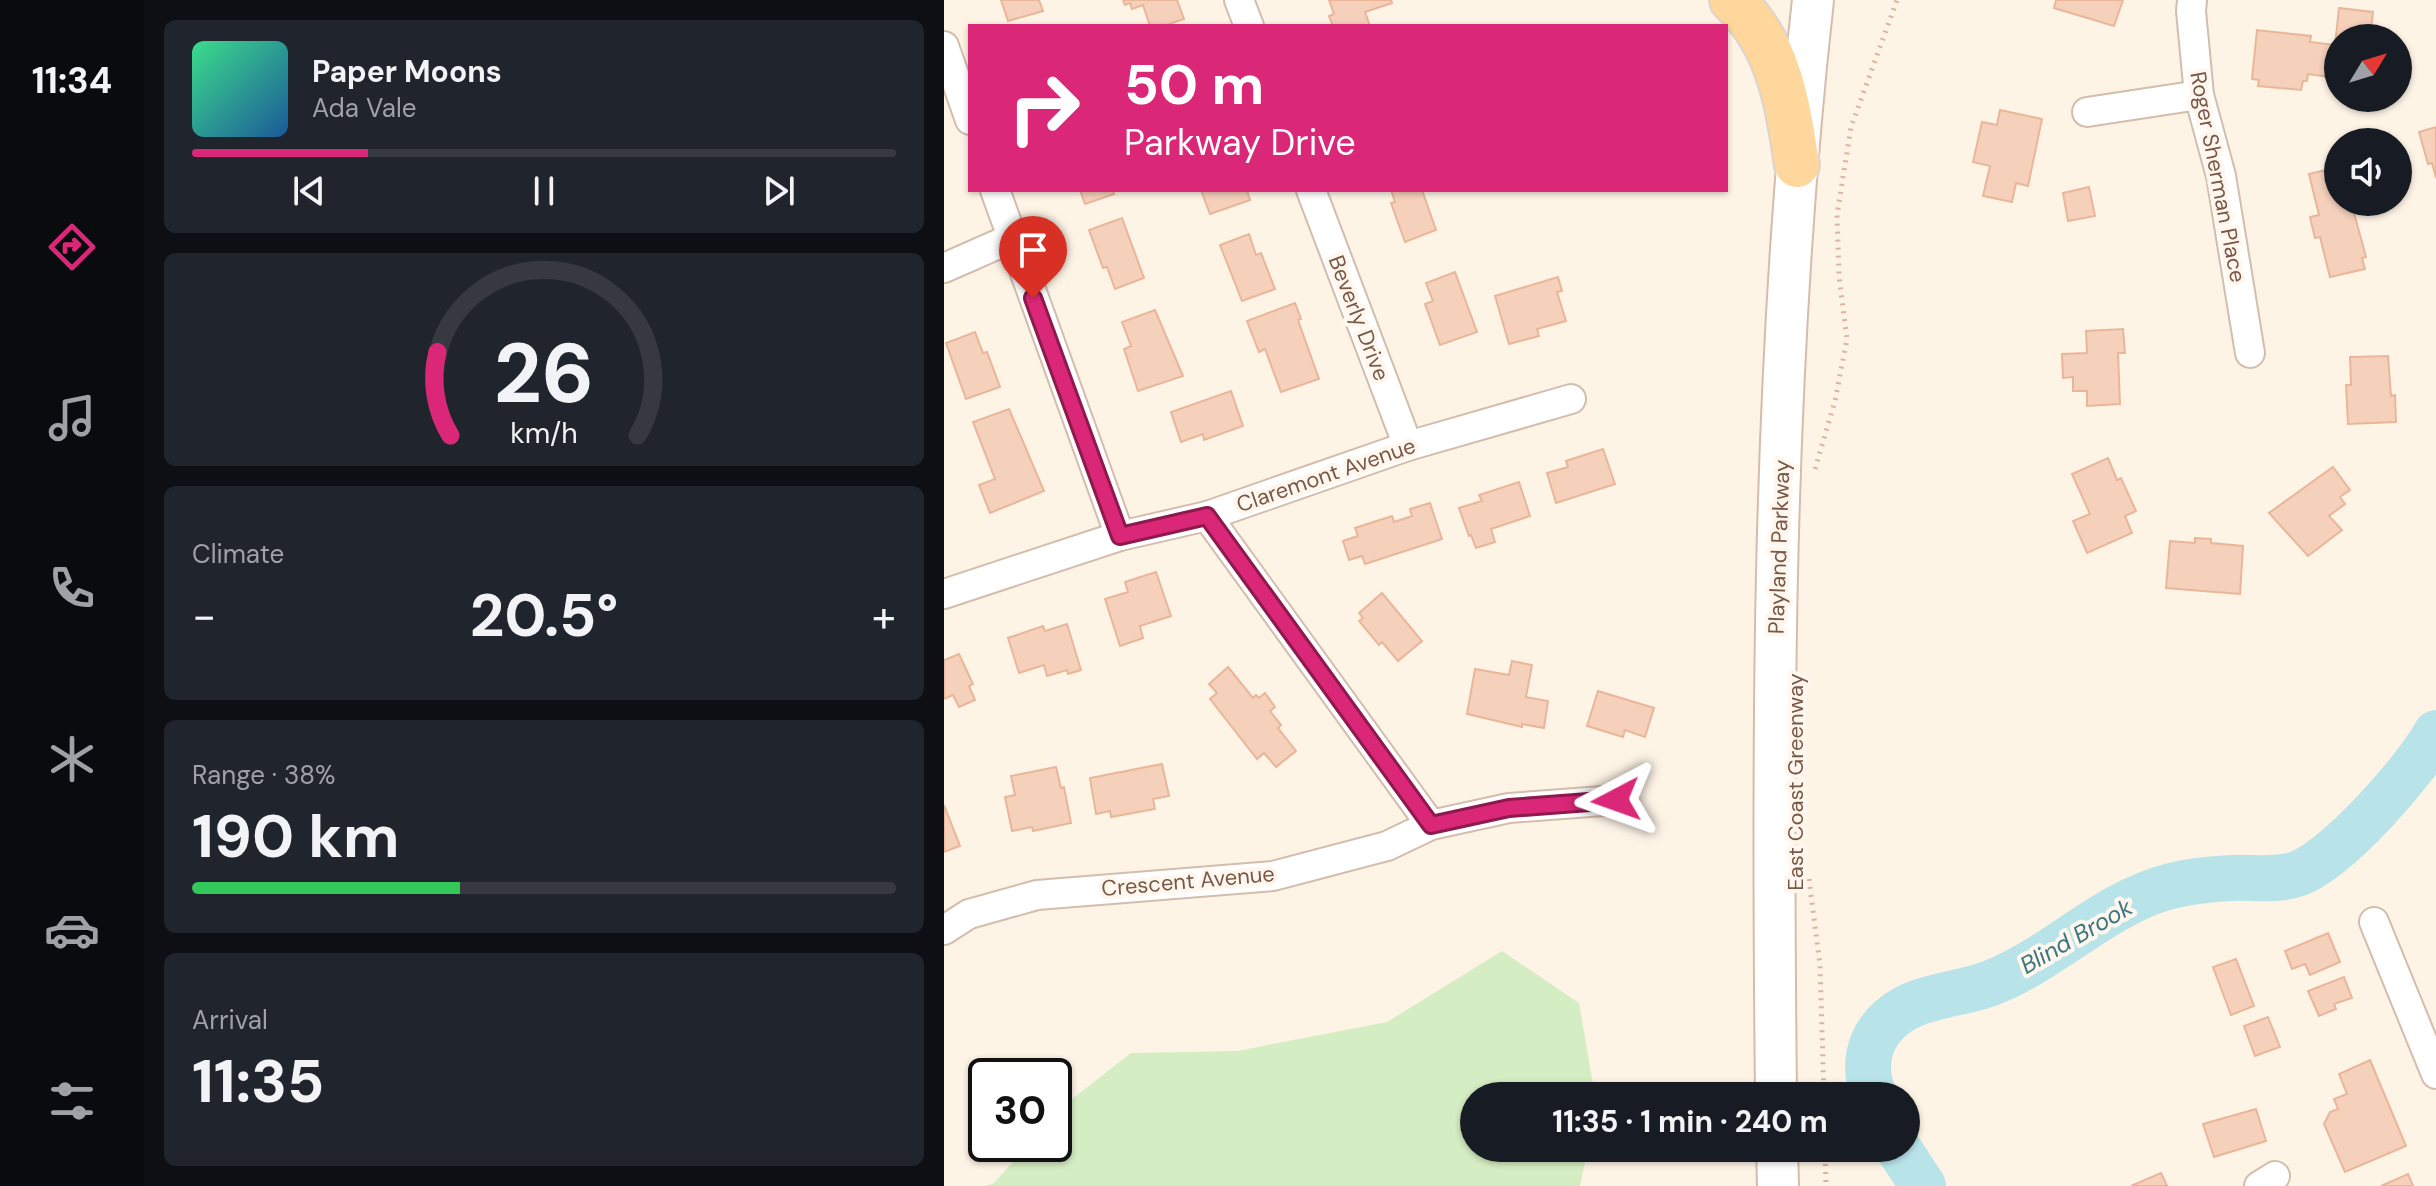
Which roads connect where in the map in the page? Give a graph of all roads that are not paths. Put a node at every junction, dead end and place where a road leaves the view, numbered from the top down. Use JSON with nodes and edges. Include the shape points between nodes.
{"nodes":[{"id":1,"x":1239,"y":0,"type":"edge"},
{"id":2,"x":1732,"y":0,"type":"edge"},
{"id":3,"x":1813,"y":0,"type":"edge"},
{"id":4,"x":2192,"y":0,"type":"edge"},
{"id":5,"x":1248,"y":24,"type":"edge"},
{"id":6,"x":944,"y":46,"type":"edge"},
{"id":7,"x":2199,"y":95,"type":"junction"},
{"id":8,"x":2087,"y":112,"type":"dead end"},
{"id":9,"x":968,"y":114,"type":"edge"},
{"id":10,"x":1797,"y":165,"type":"junction"},
{"id":11,"x":996,"y":192,"type":"edge"},
{"id":12,"x":1312,"y":192,"type":"edge"},
{"id":13,"x":1012,"y":238,"type":"junction"},
{"id":14,"x":944,"y":268,"type":"edge"},
{"id":15,"x":2250,"y":353,"type":"dead end"},
{"id":16,"x":1571,"y":399,"type":"dead end"},
{"id":17,"x":1408,"y":446,"type":"junction"},
{"id":18,"x":1207,"y":516,"type":"junction"},
{"id":19,"x":1120,"y":536,"type":"junction"},
{"id":20,"x":944,"y":594,"type":"edge"},
{"id":21,"x":1616,"y":800,"type":"dead end"},
{"id":22,"x":1431,"y":825,"type":"junction"},
{"id":23,"x":2374,"y":922,"type":"dead end"},
{"id":24,"x":944,"y":930,"type":"edge"},
{"id":25,"x":2436,"y":1074,"type":"edge"},
{"id":26,"x":1776,"y":1082,"type":"edge"},
{"id":27,"x":1777,"y":1162,"type":"edge"},
{"id":28,"x":1778,"y":1186,"type":"edge"}],
"edges":[{"from":1,"to":5,"type":"street"},
{"from":2,"to":10,"type":"main road","via":[[1770,51],[1782,82]]},
{"from":3,"to":10,"type":"main road","name":"Playland Parkway"},
{"from":4,"to":7,"type":"street","name":"Roger Sherman Place"},
{"from":6,"to":9,"type":"street"},
{"from":7,"to":8,"type":"street"},
{"from":7,"to":15,"type":"street","name":"Roger Sherman Place","via":[[2221,176]]},
{"from":10,"to":26,"type":"main road","name":"Playland Parkway","via":[[1777,603]]},
{"from":11,"to":13,"type":"street"},
{"from":12,"to":17,"type":"street","name":"Beverly Drive"},
{"from":13,"to":14,"type":"street"},
{"from":13,"to":19,"type":"street"},
{"from":16,"to":17,"type":"street","name":"Claremont Avenue"},
{"from":17,"to":18,"type":"street","name":"Claremont Avenue"},
{"from":18,"to":19,"type":"street","name":"Claremont Avenue"},
{"from":18,"to":22,"type":"street"},
{"from":19,"to":20,"type":"street","name":"Claremont Avenue"},
{"from":21,"to":22,"type":"street","name":"Crescent Avenue","via":[[1509,808]]},
{"from":22,"to":24,"type":"street","name":"Crescent Avenue","via":[[1387,846],[1273,876],[1037,895],[969,914]]},
{"from":23,"to":25,"type":"street"},
{"from":27,"to":28,"type":"main road"}]}
